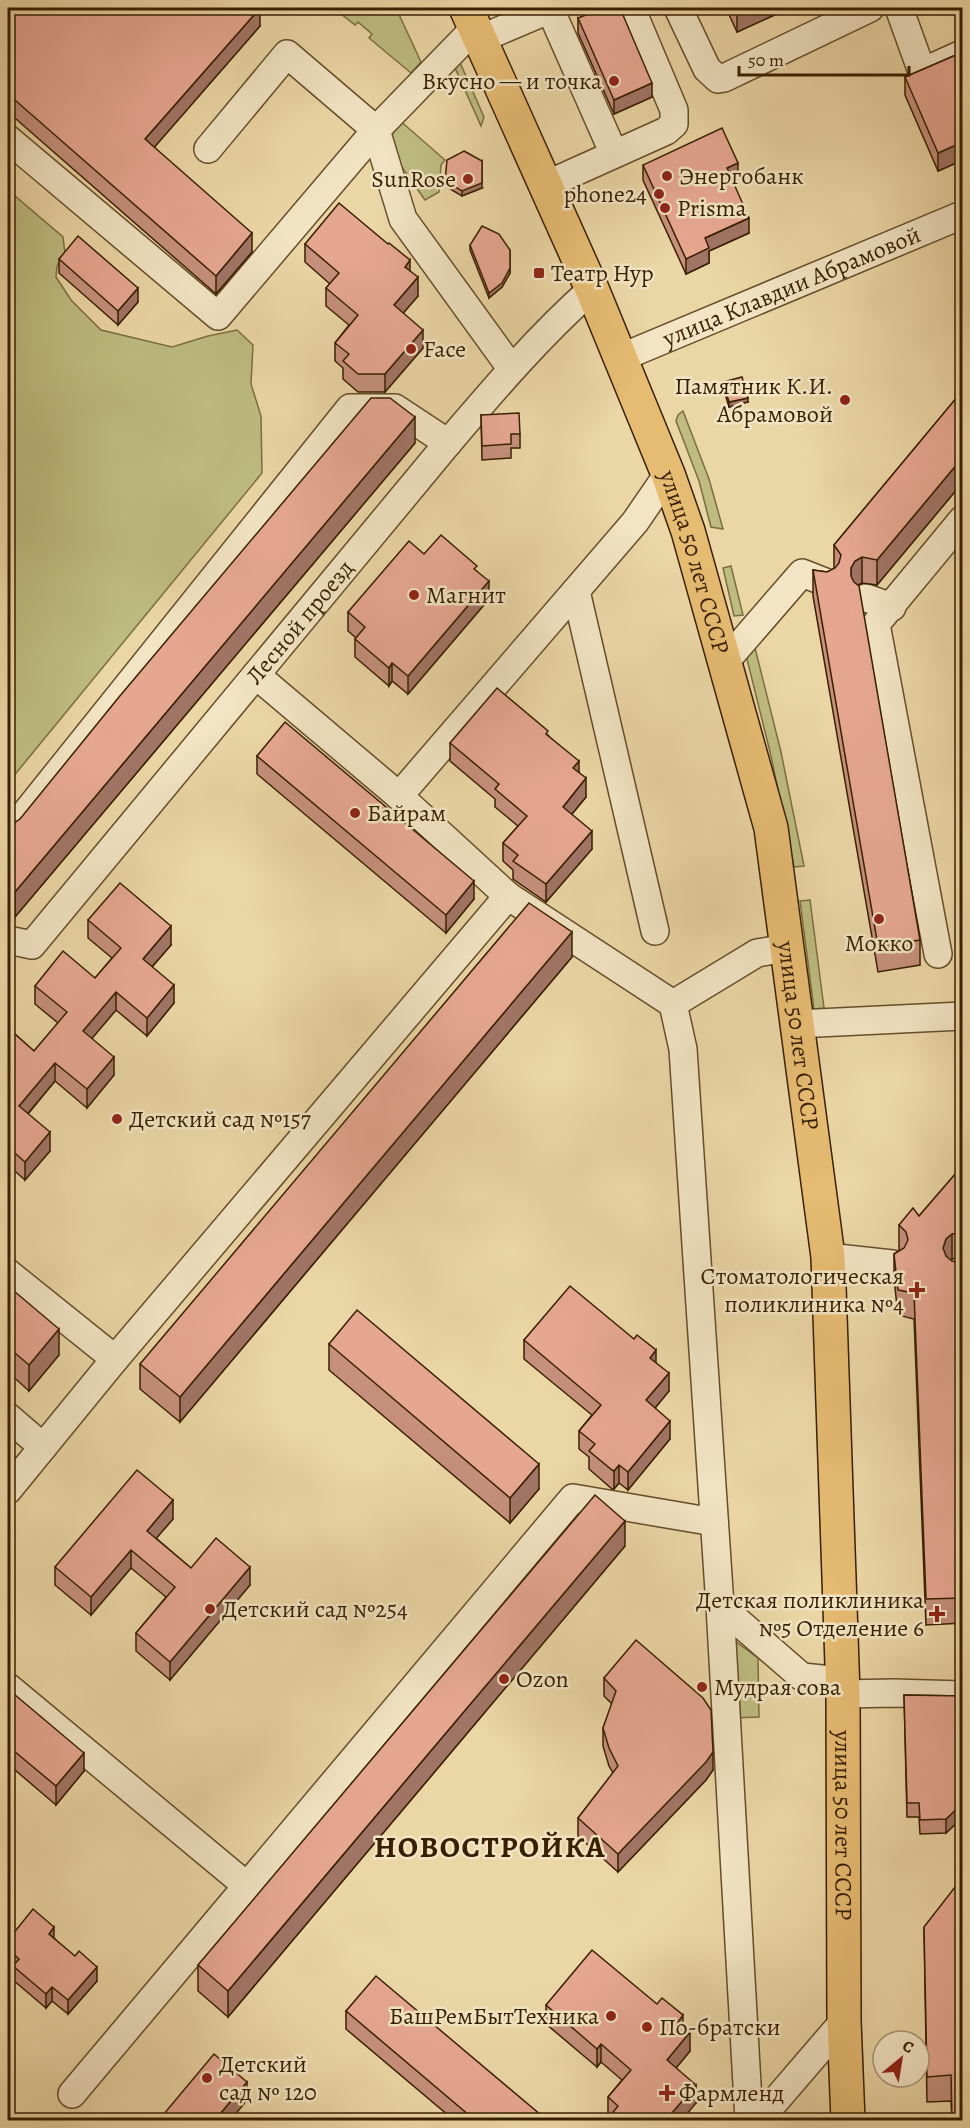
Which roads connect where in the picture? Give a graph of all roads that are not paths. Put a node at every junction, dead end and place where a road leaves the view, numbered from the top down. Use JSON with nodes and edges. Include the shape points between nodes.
{"nodes":[{"id":1,"x":551,"y":8,"type":"edge"},
{"id":2,"x":631,"y":8,"type":"edge"},
{"id":3,"x":678,"y":8,"type":"edge"},
{"id":4,"x":870,"y":8,"type":"edge"},
{"id":5,"x":899,"y":8,"type":"edge"},
{"id":6,"x":474,"y":25,"type":"edge"},
{"id":7,"x":963,"y":54,"type":"edge"},
{"id":8,"x":376,"y":130,"type":"junction"},
{"id":9,"x":8,"y":139,"type":"edge"},
{"id":10,"x":208,"y":149,"type":"dead end"},
{"id":11,"x":614,"y":154,"type":"junction"},
{"id":12,"x":546,"y":185,"type":"junction"},
{"id":13,"x":963,"y":215,"type":"edge"},
{"id":14,"x":592,"y":289,"type":"junction"},
{"id":15,"x":620,"y":358,"type":"junction"},
{"id":16,"x":512,"y":368,"type":"junction"},
{"id":17,"x":448,"y":443,"type":"junction"},
{"id":18,"x":668,"y":474,"type":"junction"},
{"id":19,"x":963,"y":520,"type":"edge"},
{"id":20,"x":825,"y":582,"type":"edge"},
{"id":21,"x":576,"y":591,"type":"junction"},
{"id":22,"x":867,"y":598,"type":"dead end"},
{"id":23,"x":892,"y":607,"type":"junction"},
{"id":24,"x":725,"y":662,"type":"junction"},
{"id":25,"x":256,"y":675,"type":"junction"},
{"id":26,"x":399,"y":796,"type":"junction"},
{"id":27,"x":8,"y":835,"type":"edge"},
{"id":28,"x":508,"y":896,"type":"junction"},
{"id":29,"x":655,"y":930,"type":"dead end"},
{"id":30,"x":8,"y":940,"type":"edge"},
{"id":31,"x":787,"y":948,"type":"junction"},
{"id":32,"x":938,"y":954,"type":"dead end"},
{"id":33,"x":673,"y":1004,"type":"junction"},
{"id":34,"x":963,"y":1016,"type":"edge"},
{"id":35,"x":797,"y":1024,"type":"junction"},
{"id":36,"x":828,"y":1257,"type":"junction"},
{"id":37,"x":892,"y":1264,"type":"dead end"},
{"id":38,"x":8,"y":1273,"type":"edge"},
{"id":39,"x":115,"y":1359,"type":"junction"},
{"id":40,"x":8,"y":1417,"type":"edge"},
{"id":41,"x":43,"y":1446,"type":"junction"},
{"id":42,"x":8,"y":1490,"type":"edge"},
{"id":43,"x":714,"y":1522,"type":"junction"},
{"id":44,"x":720,"y":1606,"type":"junction"},
{"id":45,"x":8,"y":1687,"type":"edge"},
{"id":46,"x":842,"y":1688,"type":"junction"},
{"id":47,"x":963,"y":1695,"type":"edge"},
{"id":48,"x":247,"y":1886,"type":"junction"},
{"id":49,"x":844,"y":2021,"type":"junction"},
{"id":50,"x":72,"y":2094,"type":"dead end"},
{"id":51,"x":749,"y":2121,"type":"edge"},
{"id":52,"x":759,"y":2121,"type":"edge"},
{"id":53,"x":848,"y":2121,"type":"edge"}],
"edges":[{"from":1,"to":6,"type":"street"},
{"from":1,"to":11,"type":"street"},
{"from":2,"to":11,"type":"street","via":[[674,110],[674,124]]},
{"from":3,"to":4,"type":"street","via":[[707,69],[718,79]]},
{"from":5,"to":7,"type":"street","via":[[921,69]]},
{"from":6,"to":8,"type":"street"},
{"from":6,"to":12,"type":"main road","name":"улица 50 лет СССР"},
{"from":8,"to":9,"type":"street","via":[[218,316]]},
{"from":8,"to":10,"type":"street","via":[[287,54]]},
{"from":8,"to":16,"type":"street","via":[[403,219]]},
{"from":11,"to":12,"type":"street"},
{"from":12,"to":14,"type":"main road","name":"улица 50 лет СССР"},
{"from":13,"to":15,"type":"street","name":"улица Клавдии Абрамовой"},
{"from":14,"to":15,"type":"main road","name":"улица 50 лет СССР"},
{"from":14,"to":16,"type":"street","name":"Лесной проезд"},
{"from":15,"to":18,"type":"main road","name":"улица 50 лет СССР"},
{"from":16,"to":17,"type":"street","name":"Лесной проезд"},
{"from":17,"to":25,"type":"street","name":"Лесной проезд"},
{"from":17,"to":27,"type":"street","via":[[395,408],[350,408]]},
{"from":18,"to":21,"type":"street","via":[[635,522]]},
{"from":18,"to":24,"type":"main road","name":"улица 50 лет СССР"},
{"from":19,"to":23,"type":"street"},
{"from":20,"to":24,"type":"street","via":[[802,573]]},
{"from":21,"to":26,"type":"street"},
{"from":21,"to":29,"type":"street"},
{"from":22,"to":23,"type":"street"},
{"from":23,"to":32,"type":"street","via":[[876,624]]},
{"from":24,"to":31,"type":"main road","name":"улица 50 лет СССР","via":[[771,828]]},
{"from":25,"to":26,"type":"street"},
{"from":25,"to":30,"type":"street","name":"Лесной проезд","via":[[32,945]]},
{"from":26,"to":28,"type":"street"},
{"from":28,"to":33,"type":"street"},
{"from":28,"to":39,"type":"street"},
{"from":31,"to":33,"type":"street","via":[[757,953]]},
{"from":31,"to":35,"type":"main road","name":"улица 50 лет СССР"},
{"from":33,"to":43,"type":"street","via":[[683,1049]]},
{"from":34,"to":35,"type":"street"},
{"from":35,"to":36,"type":"main road","name":"улица 50 лет СССР"},
{"from":36,"to":37,"type":"street"},
{"from":36,"to":46,"type":"main road","name":"улица 50 лет СССР"},
{"from":38,"to":39,"type":"street"},
{"from":39,"to":41,"type":"street"},
{"from":40,"to":41,"type":"street"},
{"from":41,"to":42,"type":"street"},
{"from":43,"to":44,"type":"street"},
{"from":43,"to":48,"type":"street","via":[[573,1498]]},
{"from":44,"to":46,"type":"street","via":[[802,1677]]},
{"from":44,"to":51,"type":"street"},
{"from":45,"to":48,"type":"street"},
{"from":46,"to":47,"type":"street"},
{"from":46,"to":49,"type":"main road","name":"улица 50 лет СССР"},
{"from":48,"to":50,"type":"street"},
{"from":49,"to":52,"type":"street"},
{"from":49,"to":53,"type":"main road","name":"улица 50 лет СССР"}]}
